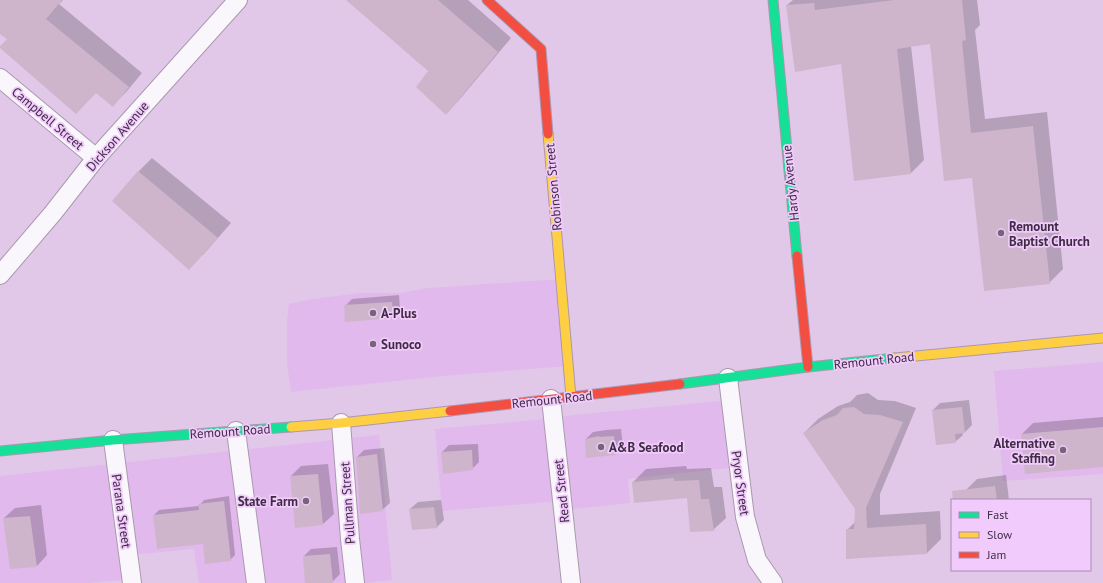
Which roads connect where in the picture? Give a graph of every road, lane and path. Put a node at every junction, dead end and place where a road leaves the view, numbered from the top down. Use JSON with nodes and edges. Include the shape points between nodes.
{"nodes":[{"id":1,"x":238,"y":0,"type":"edge"},
{"id":2,"x":487,"y":0,"type":"edge"},
{"id":3,"x":773,"y":0,"type":"edge"},
{"id":4,"x":0,"y":78,"type":"edge"},
{"id":5,"x":96,"y":158,"type":"junction"},
{"id":6,"x":0,"y":275,"type":"edge"},
{"id":7,"x":1103,"y":338,"type":"edge"},
{"id":8,"x":808,"y":367,"type":"junction"},
{"id":9,"x":728,"y":378,"type":"junction"},
{"id":10,"x":571,"y":397,"type":"junction"},
{"id":11,"x":551,"y":399,"type":"junction"},
{"id":12,"x":341,"y":423,"type":"junction"},
{"id":13,"x":236,"y":430,"type":"junction"},
{"id":14,"x":113,"y":440,"type":"junction"},
{"id":15,"x":0,"y":452,"type":"edge"},
{"id":16,"x":132,"y":583,"type":"edge"},
{"id":17,"x":256,"y":583,"type":"edge"},
{"id":18,"x":355,"y":583,"type":"edge"},
{"id":19,"x":571,"y":583,"type":"edge"},
{"id":20,"x":773,"y":583,"type":"edge"}],
"edges":[{"from":1,"to":5,"type":"street","name":"Dickson Avenue"},
{"from":2,"to":10,"type":"main road","name":"Robinson Street","via":[[541,49]]},
{"from":3,"to":8,"type":"main road","name":"Hardy Avenue"},
{"from":4,"to":5,"type":"street","name":"Campbell Street"},
{"from":5,"to":6,"type":"street","name":"Dickson Avenue"},
{"from":7,"to":8,"type":"main road","name":"Remount Road"},
{"from":8,"to":9,"type":"main road","name":"Remount Road"},
{"from":9,"to":10,"type":"main road","name":"Remount Road"},
{"from":9,"to":20,"type":"street","name":"Pryor Street","via":[[745,517],[757,560]]},
{"from":10,"to":11,"type":"main road","name":"Remount Road"},
{"from":11,"to":12,"type":"main road","name":"Remount Road"},
{"from":11,"to":19,"type":"street","name":"Read Street"},
{"from":12,"to":13,"type":"main road","name":"Remount Road"},
{"from":12,"to":18,"type":"street","name":"Pullman Street"},
{"from":13,"to":14,"type":"main road","name":"Remount Road"},
{"from":13,"to":17,"type":"street"},
{"from":14,"to":15,"type":"main road","name":"Remount Road"},
{"from":14,"to":16,"type":"street","name":"Parana Street"}]}
